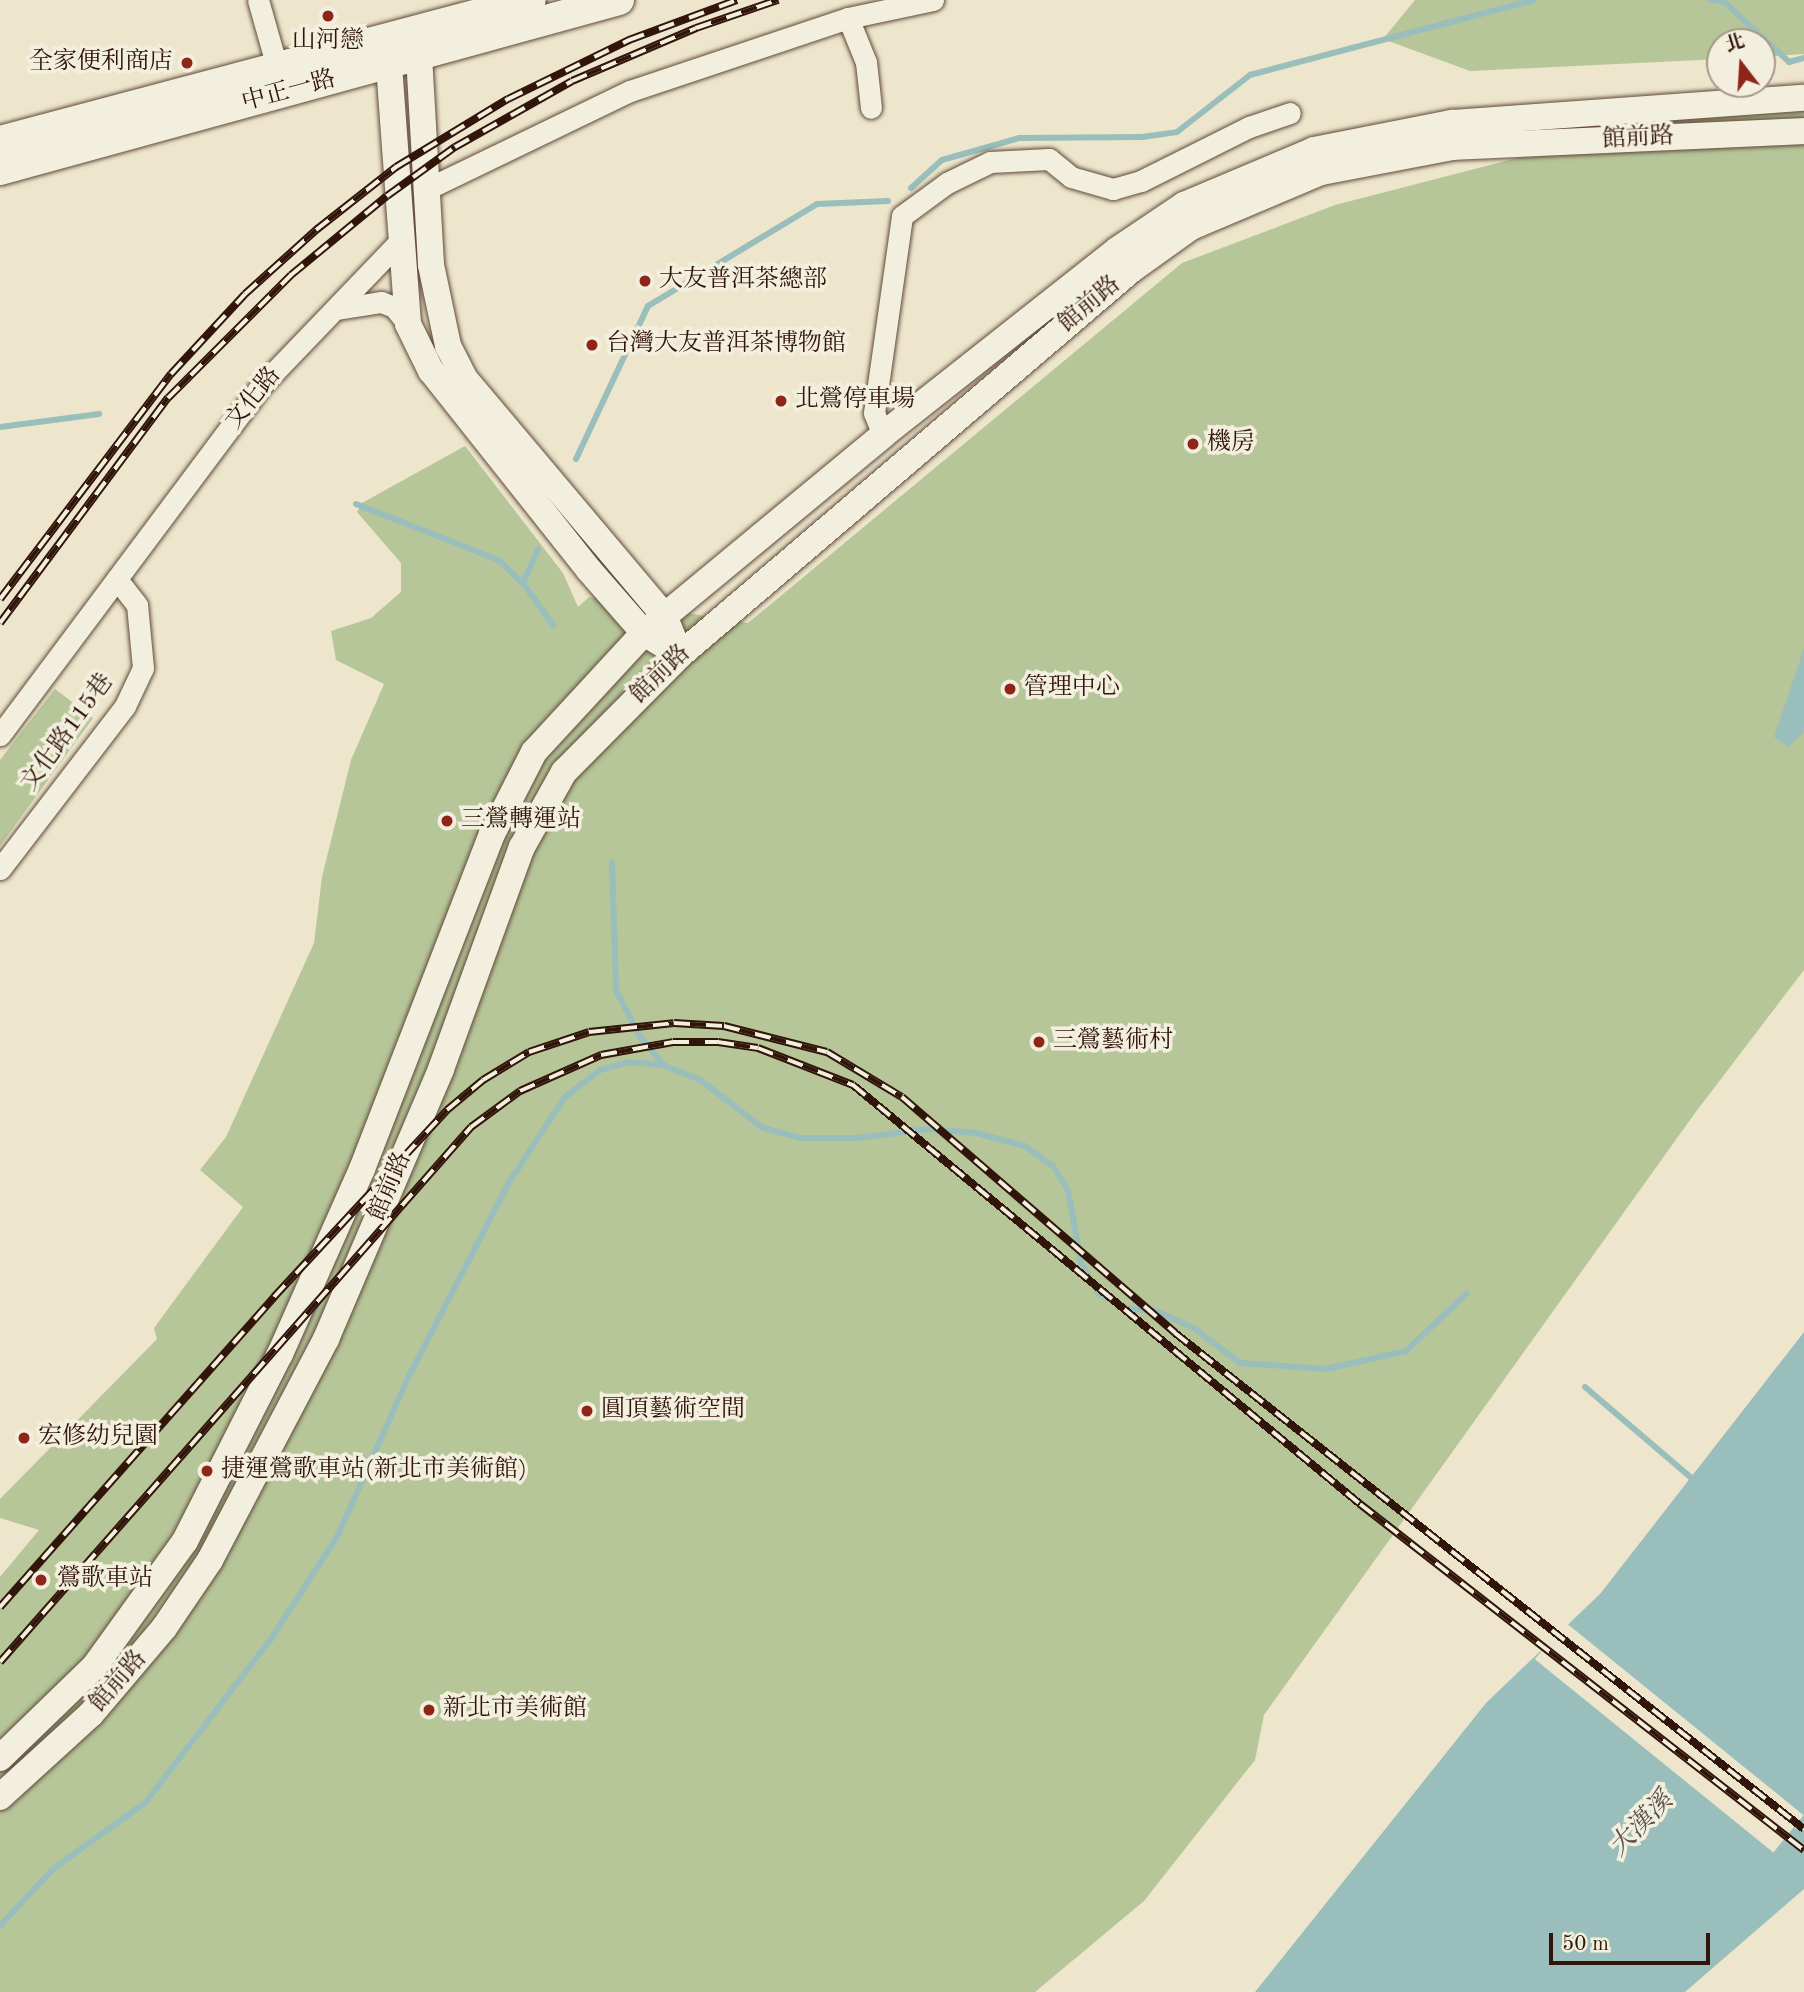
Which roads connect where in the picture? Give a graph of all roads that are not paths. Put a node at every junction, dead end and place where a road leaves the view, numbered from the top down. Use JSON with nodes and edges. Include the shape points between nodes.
{"nodes":[{"id":1,"x":258,"y":0,"type":"edge"},
{"id":2,"x":531,"y":0,"type":"edge"},
{"id":3,"x":619,"y":0,"type":"edge"},
{"id":4,"x":933,"y":0,"type":"edge"},
{"id":5,"x":848,"y":18,"type":"junction"},
{"id":6,"x":409,"y":46,"type":"junction"},
{"id":7,"x":389,"y":64,"type":"junction"},
{"id":8,"x":277,"y":67,"type":"junction"},
{"id":9,"x":1804,"y":98,"type":"edge"},
{"id":10,"x":871,"y":108,"type":"dead end"},
{"id":11,"x":1290,"y":114,"type":"dead end"},
{"id":12,"x":1804,"y":131,"type":"edge"},
{"id":13,"x":0,"y":141,"type":"edge"},
{"id":14,"x":0,"y":170,"type":"edge"},
{"id":15,"x":428,"y":189,"type":"junction"},
{"id":16,"x":400,"y":241,"type":"junction"},
{"id":17,"x":337,"y":309,"type":"junction"},
{"id":18,"x":408,"y":324,"type":"junction"},
{"id":19,"x":883,"y":435,"type":"junction"},
{"id":20,"x":117,"y":579,"type":"junction"},
{"id":21,"x":664,"y":615,"type":"junction"},
{"id":22,"x":644,"y":633,"type":"junction"},
{"id":23,"x":680,"y":655,"type":"junction"},
{"id":24,"x":0,"y":736,"type":"edge"},
{"id":25,"x":0,"y":869,"type":"edge"},
{"id":26,"x":0,"y":1758,"type":"edge"},
{"id":27,"x":0,"y":1797,"type":"edge"}],
"edges":[{"from":1,"to":8,"type":"street"},
{"from":2,"to":6,"type":"main road","name":"中正一路"},
{"from":3,"to":6,"type":"main road","name":"中正一路"},
{"from":4,"to":5,"type":"street"},
{"from":5,"to":10,"type":"street","via":[[866,62]]},
{"from":5,"to":15,"type":"street","via":[[630,91]]},
{"from":6,"to":7,"type":"main road","name":"中正一路"},
{"from":6,"to":8,"type":"main road","name":"中正一路"},
{"from":6,"to":15,"type":"street"},
{"from":7,"to":14,"type":"main road","name":"中正一路"},
{"from":7,"to":16,"type":"street"},
{"from":8,"to":13,"type":"main road","name":"中正一路"},
{"from":9,"to":19,"type":"street","name":"館前路","via":[[1452,123],[1314,150],[1173,213],[1117,250]]},
{"from":11,"to":19,"type":"street","via":[[1249,127],[1113,189],[1071,177],[1049,159],[990,162],[947,183],[902,216],[874,413]]},
{"from":12,"to":23,"type":"street","name":"館前路","via":[[1452,147],[1321,172],[1191,227],[1120,279]]},
{"from":15,"to":21,"type":"street","via":[[437,310],[447,346],[465,379]]},
{"from":16,"to":17,"type":"street","name":"文化路"},
{"from":16,"to":18,"type":"street"},
{"from":17,"to":18,"type":"street","via":[[381,302],[394,307]]},
{"from":17,"to":20,"type":"street","name":"文化路","via":[[261,386]]},
{"from":18,"to":22,"type":"street","via":[[431,371]]},
{"from":19,"to":21,"type":"street","name":"館前路"},
{"from":20,"to":24,"type":"street","name":"文化路"},
{"from":20,"to":25,"type":"street","name":"文化路115巷","via":[[137,605],[143,668],[125,706]]},
{"from":21,"to":22,"type":"street","name":"館前路"},
{"from":21,"to":23,"type":"street"},
{"from":22,"to":23,"type":"street"},
{"from":22,"to":26,"type":"street","name":"館前路","via":[[534,752],[492,834],[362,1169],[280,1354],[185,1541],[94,1667]]},
{"from":23,"to":27,"type":"street","name":"館前路","via":[[564,772],[522,847],[441,1069],[326,1339],[210,1560],[164,1628],[91,1714]]}]}
